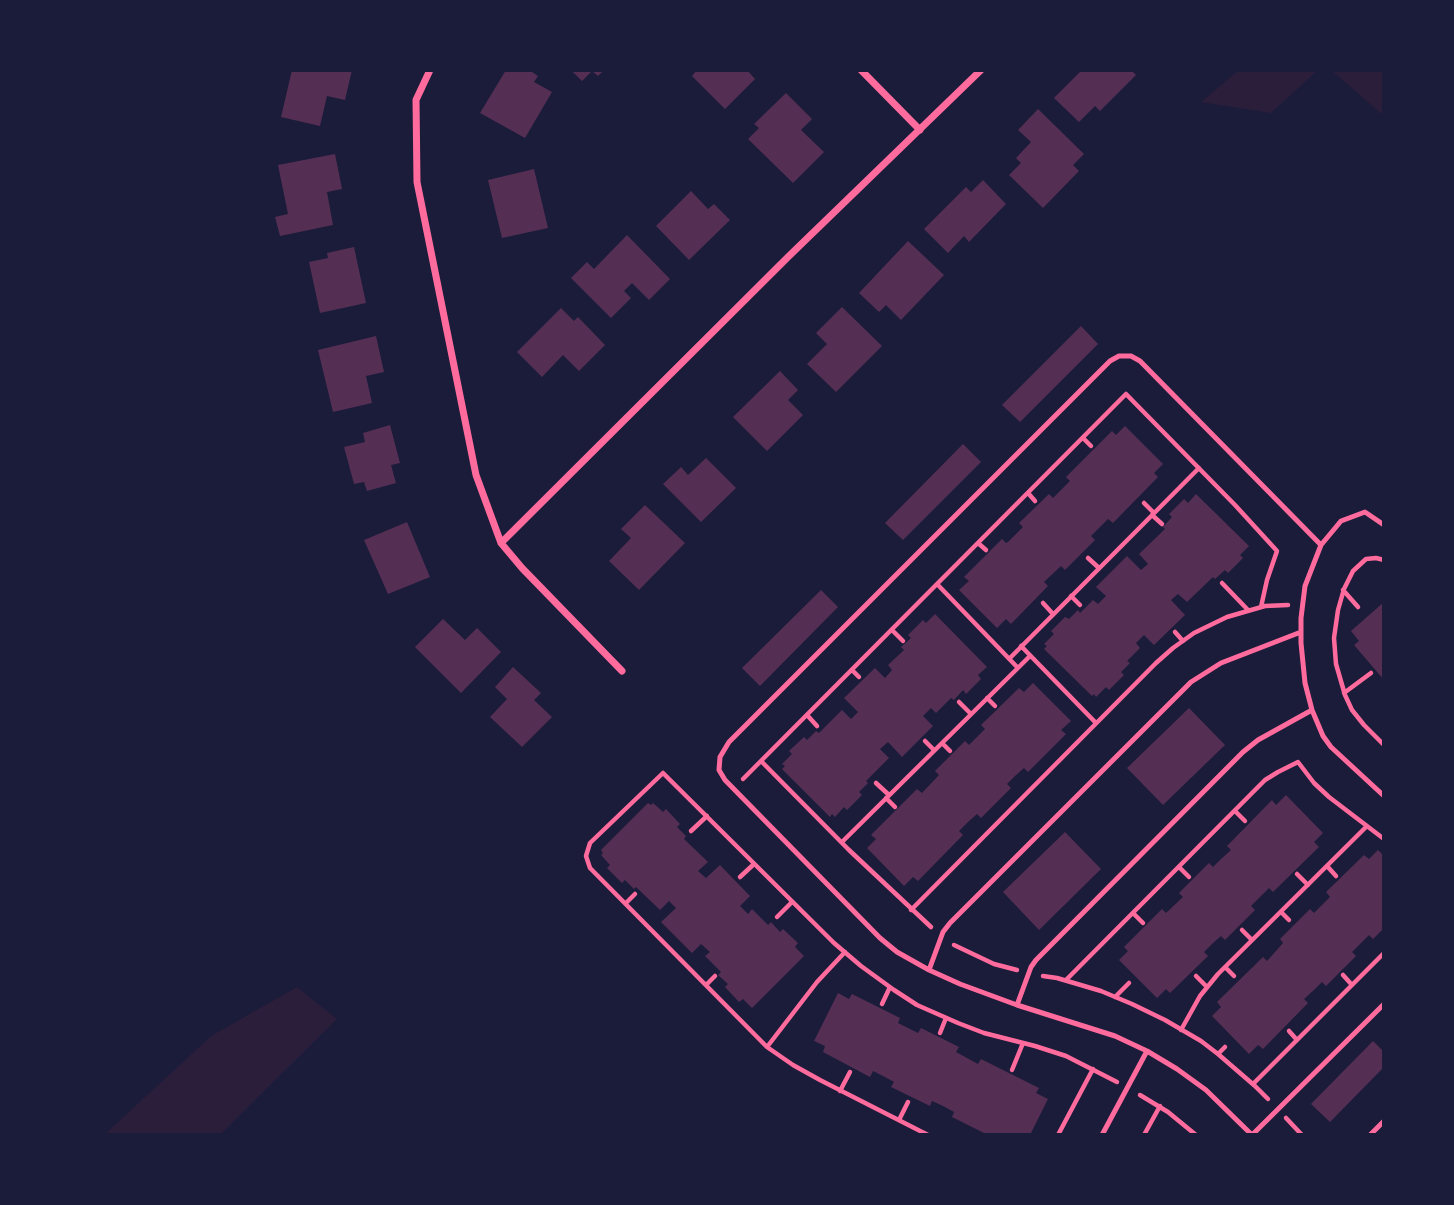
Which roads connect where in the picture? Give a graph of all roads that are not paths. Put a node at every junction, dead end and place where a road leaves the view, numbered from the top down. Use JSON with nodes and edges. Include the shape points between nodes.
{"nodes":[{"id":1,"x":430,"y":70,"type":"edge"},
{"id":2,"x":861,"y":70,"type":"edge"},
{"id":3,"x":981,"y":70,"type":"edge"},
{"id":4,"x":920,"y":130,"type":"junction"},
{"id":5,"x":1384,"y":525,"type":"edge"},
{"id":6,"x":501,"y":543,"type":"junction"},
{"id":7,"x":1321,"y":545,"type":"junction"},
{"id":8,"x":1301,"y":632,"type":"junction"},
{"id":9,"x":622,"y":671,"type":"dead end"},
{"id":10,"x":1312,"y":710,"type":"junction"},
{"id":11,"x":1384,"y":796,"type":"edge"},
{"id":12,"x":929,"y":970,"type":"junction"},
{"id":13,"x":1384,"y":1004,"type":"edge"},
{"id":14,"x":1017,"y":1005,"type":"junction"},
{"id":15,"x":1147,"y":1051,"type":"junction"},
{"id":16,"x":1384,"y":1121,"type":"edge"},
{"id":17,"x":1102,"y":1135,"type":"edge"},
{"id":18,"x":1252,"y":1135,"type":"edge"},
{"id":19,"x":1370,"y":1135,"type":"edge"}],
"edges":[{"from":1,"to":6,"type":"street","via":[[415,100],[417,182],[476,475]]},
{"from":2,"to":4,"type":"street"},
{"from":3,"to":4,"type":"street"},
{"from":4,"to":6,"type":"street"},
{"from":5,"to":7,"type":"lane","via":[[1365,512],[1341,521]]},
{"from":6,"to":9,"type":"street"},
{"from":7,"to":8,"type":"lane","via":[[1305,586]]},
{"from":7,"to":12,"type":"lane","via":[[1140,360],[1126,355],[1114,358],[729,742],[719,764],[726,780],[880,938]]},
{"from":8,"to":10,"type":"lane"},
{"from":8,"to":12,"type":"lane","via":[[1221,663],[1191,682],[950,923]]},
{"from":10,"to":11,"type":"lane","via":[[1331,747]]},
{"from":10,"to":14,"type":"lane","via":[[1243,752],[1036,960]]},
{"from":12,"to":14,"type":"lane"},
{"from":13,"to":18,"type":"lane"},
{"from":14,"to":15,"type":"lane"},
{"from":15,"to":17,"type":"lane"},
{"from":15,"to":18,"type":"lane","via":[[1206,1090]]},
{"from":16,"to":19,"type":"lane"}]}
